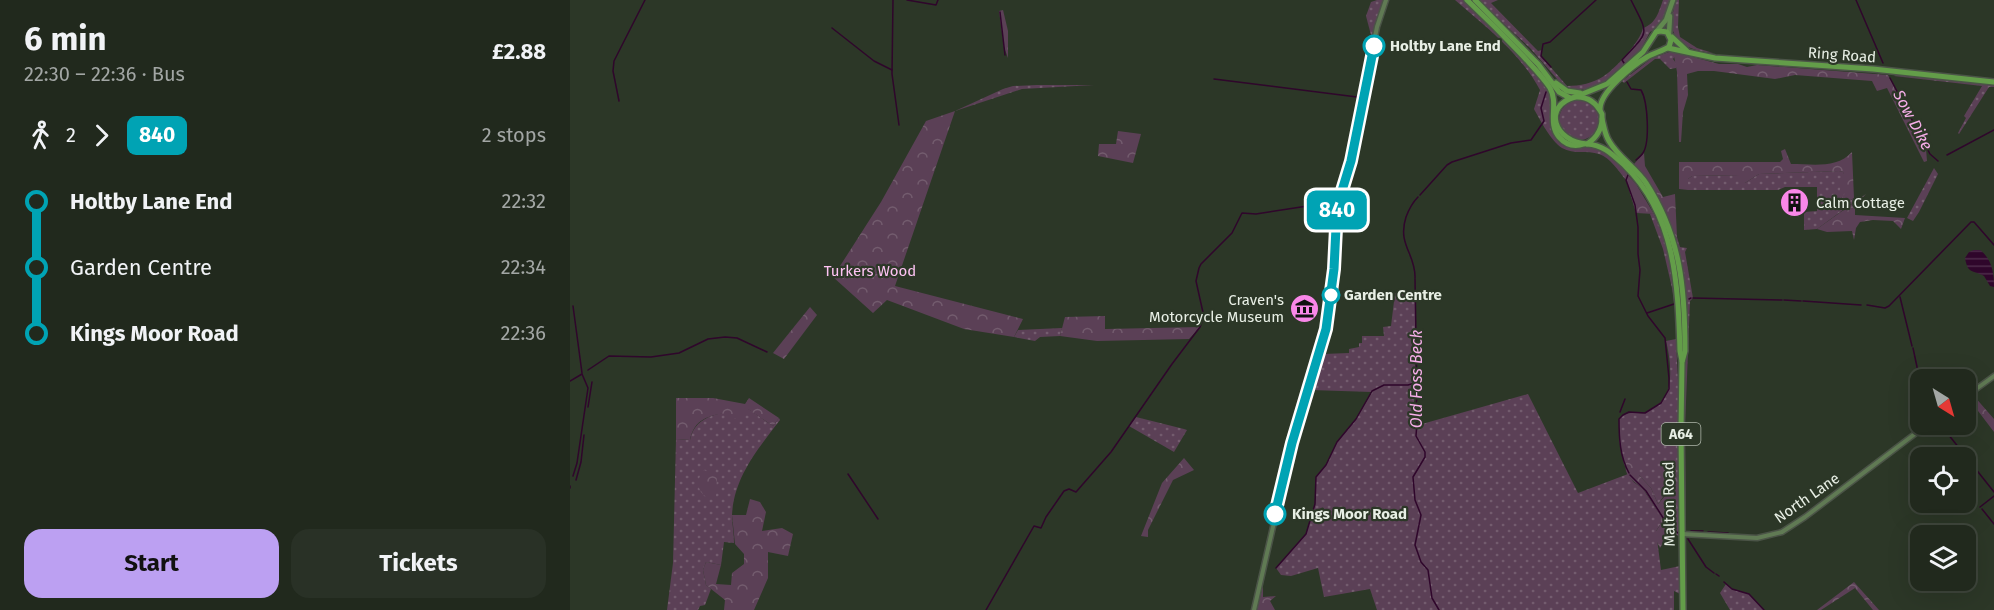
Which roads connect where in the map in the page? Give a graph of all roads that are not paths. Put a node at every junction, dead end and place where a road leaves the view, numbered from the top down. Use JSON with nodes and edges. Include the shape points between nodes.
{"nodes":[{"id":1,"x":1386,"y":0,"type":"edge"},
{"id":2,"x":1467,"y":0,"type":"edge"},
{"id":3,"x":1475,"y":0,"type":"edge"},
{"id":4,"x":1673,"y":0,"type":"edge"},
{"id":5,"x":1670,"y":13,"type":"junction"},
{"id":6,"x":1656,"y":32,"type":"junction"},
{"id":7,"x":1670,"y":35,"type":"junction"},
{"id":8,"x":1652,"y":40,"type":"junction"},
{"id":9,"x":1665,"y":49,"type":"junction"},
{"id":10,"x":1688,"y":51,"type":"junction"},
{"id":11,"x":1550,"y":78,"type":"junction"},
{"id":12,"x":1994,"y":82,"type":"edge"},
{"id":13,"x":1616,"y":84,"type":"junction"},
{"id":14,"x":1584,"y":93,"type":"junction"},
{"id":15,"x":1573,"y":97,"type":"junction"},
{"id":16,"x":1600,"y":109,"type":"junction"},
{"id":17,"x":1603,"y":123,"type":"junction"},
{"id":18,"x":1586,"y":144,"type":"junction"},
{"id":19,"x":1672,"y":244,"type":"junction"},
{"id":20,"x":1994,"y":376,"type":"edge"},
{"id":21,"x":1976,"y":389,"type":"edge"},
{"id":22,"x":1913,"y":435,"type":"edge"},
{"id":23,"x":1682,"y":534,"type":"junction"},
{"id":24,"x":1254,"y":610,"type":"edge"},
{"id":25,"x":1683,"y":610,"type":"edge"}],
"edges":[{"from":1,"to":24,"type":"street","via":[[1377,27],[1351,161],[1337,207],[1326,329],[1286,467]]},
{"from":2,"to":18,"type":"highway","number":"A64","via":[[1550,88],[1558,137],[1570,145]]},
{"from":3,"to":11,"type":"highway"},
{"from":4,"to":5,"type":"main road"},
{"from":5,"to":6,"type":"main road"},
{"from":5,"to":7,"type":"main road"},
{"from":6,"to":7,"type":"highway"},
{"from":6,"to":8,"type":"highway"},
{"from":7,"to":9,"type":"highway","via":[[1671,42]]},
{"from":7,"to":10,"type":"highway","name":"Ring Road"},
{"from":8,"to":9,"type":"highway","via":[[1654,47]]},
{"from":8,"to":14,"type":"highway","via":[[1611,81]]},
{"from":9,"to":10,"type":"highway","name":"Ring Road"},
{"from":9,"to":13,"type":"highway","via":[[1644,59]]},
{"from":10,"to":12,"type":"highway","name":"Ring Road","via":[[1715,58]]},
{"from":11,"to":14,"type":"highway","via":[[1567,91]]},
{"from":11,"to":15,"type":"highway","via":[[1559,92]]},
{"from":13,"to":16,"type":"highway","via":[[1601,99]]},
{"from":13,"to":17,"type":"highway","via":[[1604,103]]},
{"from":14,"to":15,"type":"highway"},
{"from":15,"to":16,"type":"highway","via":[[1589,99]]},
{"from":15,"to":18,"type":"highway","via":[[1558,111],[1556,124],[1565,137]]},
{"from":16,"to":17,"type":"highway"},
{"from":17,"to":18,"type":"highway"},
{"from":17,"to":19,"type":"highway","number":"A64","via":[[1611,144],[1653,195]]},
{"from":18,"to":19,"type":"highway","number":"A64","via":[[1607,150],[1637,180]]},
{"from":19,"to":23,"type":"highway","name":"Malton Road","number":"A64","via":[[1682,362]]},
{"from":20,"to":21,"type":"street"},
{"from":22,"to":23,"type":"street","name":"North Lane","via":[[1782,532],[1757,538]]},
{"from":23,"to":25,"type":"highway","name":"Malton Road","number":"A64"}]}
